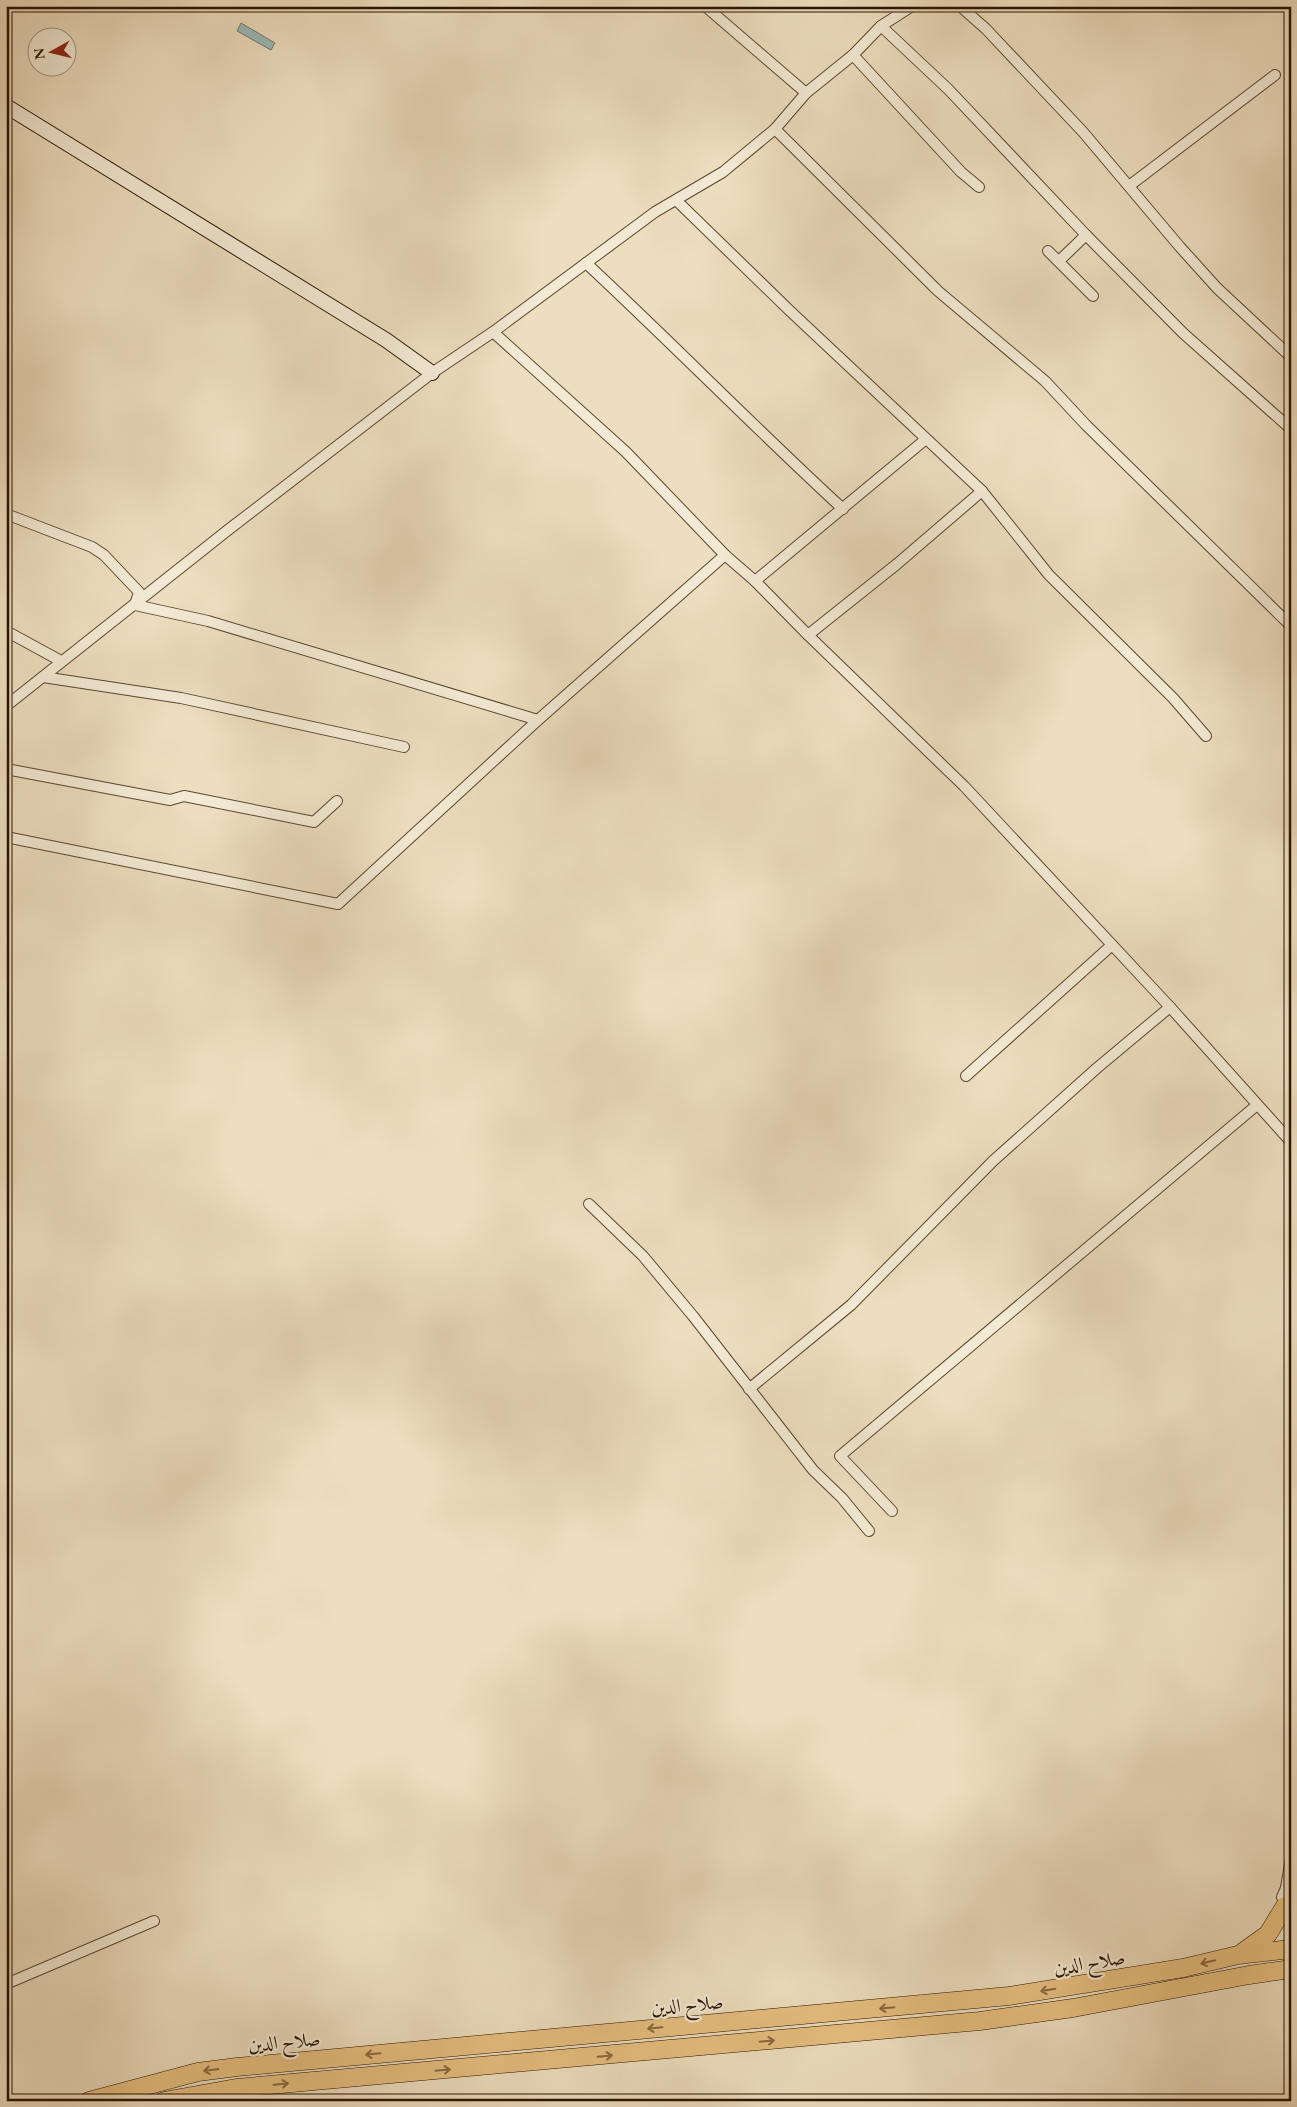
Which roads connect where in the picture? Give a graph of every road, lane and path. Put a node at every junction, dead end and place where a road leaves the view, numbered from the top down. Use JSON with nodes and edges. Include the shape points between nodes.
{"nodes":[{"id":1,"x":705,"y":6,"type":"edge"},
{"id":2,"x":912,"y":6,"type":"edge"},
{"id":3,"x":960,"y":6,"type":"edge"},
{"id":4,"x":881,"y":26,"type":"junction"},
{"id":5,"x":853,"y":55,"type":"junction"},
{"id":6,"x":1275,"y":75,"type":"dead end"},
{"id":7,"x":806,"y":92,"type":"junction"},
{"id":8,"x":6,"y":106,"type":"edge"},
{"id":9,"x":775,"y":129,"type":"junction"},
{"id":10,"x":1129,"y":186,"type":"junction"},
{"id":11,"x":979,"y":187,"type":"dead end"},
{"id":12,"x":676,"y":200,"type":"junction"},
{"id":13,"x":1086,"y":235,"type":"junction"},
{"id":14,"x":1048,"y":251,"type":"dead end"},
{"id":15,"x":1059,"y":261,"type":"junction"},
{"id":16,"x":586,"y":263,"type":"junction"},
{"id":17,"x":1093,"y":296,"type":"dead end"},
{"id":18,"x":492,"y":332,"type":"junction"},
{"id":19,"x":1291,"y":357,"type":"edge"},
{"id":20,"x":432,"y":373,"type":"junction"},
{"id":21,"x":1291,"y":429,"type":"edge"},
{"id":22,"x":926,"y":438,"type":"junction"},
{"id":23,"x":982,"y":491,"type":"junction"},
{"id":24,"x":843,"y":509,"type":"junction"},
{"id":25,"x":6,"y":514,"type":"edge"},
{"id":26,"x":725,"y":555,"type":"junction"},
{"id":27,"x":755,"y":581,"type":"junction"},
{"id":28,"x":135,"y":605,"type":"junction"},
{"id":29,"x":1291,"y":626,"type":"edge"},
{"id":30,"x":6,"y":631,"type":"edge"},
{"id":31,"x":808,"y":635,"type":"junction"},
{"id":32,"x":61,"y":661,"type":"junction"},
{"id":33,"x":43,"y":677,"type":"junction"},
{"id":34,"x":6,"y":706,"type":"edge"},
{"id":35,"x":538,"y":720,"type":"junction"},
{"id":36,"x":1206,"y":736,"type":"dead end"},
{"id":37,"x":404,"y":747,"type":"dead end"},
{"id":38,"x":6,"y":769,"type":"edge"},
{"id":39,"x":337,"y":801,"type":"dead end"},
{"id":40,"x":6,"y":837,"type":"edge"},
{"id":41,"x":1112,"y":945,"type":"junction"},
{"id":42,"x":1170,"y":1007,"type":"junction"},
{"id":43,"x":966,"y":1076,"type":"dead end"},
{"id":44,"x":1257,"y":1105,"type":"junction"},
{"id":45,"x":1291,"y":1142,"type":"edge"},
{"id":46,"x":589,"y":1204,"type":"dead end"},
{"id":47,"x":749,"y":1389,"type":"junction"},
{"id":48,"x":892,"y":1511,"type":"dead end"},
{"id":49,"x":869,"y":1531,"type":"dead end"},
{"id":50,"x":1291,"y":1858,"type":"edge"},
{"id":51,"x":1288,"y":1886,"type":"edge"},
{"id":52,"x":1288,"y":1908,"type":"edge"},
{"id":53,"x":154,"y":1921,"type":"dead end"},
{"id":54,"x":1291,"y":1949,"type":"edge"},
{"id":55,"x":1238,"y":1956,"type":"junction"},
{"id":56,"x":1291,"y":1969,"type":"edge"},
{"id":57,"x":6,"y":1984,"type":"edge"},
{"id":58,"x":694,"y":2024,"type":"junction"},
{"id":59,"x":690,"y":2048,"type":"junction"},
{"id":60,"x":89,"y":2101,"type":"edge"},
{"id":61,"x":164,"y":2101,"type":"edge"}],
"edges":[{"from":1,"to":7,"type":"street"},
{"from":2,"to":4,"type":"street"},
{"from":3,"to":10,"type":"street","via":[[986,28]]},
{"from":4,"to":5,"type":"street"},
{"from":4,"to":13,"type":"street","via":[[948,89]]},
{"from":5,"to":7,"type":"street"},
{"from":5,"to":11,"type":"street","via":[[961,172]]},
{"from":6,"to":10,"type":"street"},
{"from":7,"to":9,"type":"street"},
{"from":8,"to":20,"type":"street","via":[[386,340]]},
{"from":9,"to":12,"type":"street","via":[[723,172]]},
{"from":9,"to":29,"type":"street","via":[[938,291],[1044,381]]},
{"from":10,"to":19,"type":"street","via":[[1217,288]]},
{"from":12,"to":16,"type":"street"},
{"from":12,"to":22,"type":"street"},
{"from":13,"to":15,"type":"street"},
{"from":13,"to":21,"type":"street","via":[[1189,338]]},
{"from":14,"to":15,"type":"street"},
{"from":15,"to":17,"type":"street"},
{"from":16,"to":18,"type":"street"},
{"from":16,"to":24,"type":"street"},
{"from":18,"to":20,"type":"street"},
{"from":18,"to":26,"type":"street","via":[[626,452]]},
{"from":20,"to":28,"type":"street"},
{"from":22,"to":23,"type":"street"},
{"from":22,"to":24,"type":"street"},
{"from":23,"to":31,"type":"street"},
{"from":23,"to":36,"type":"street","via":[[1049,575],[1173,698]]},
{"from":24,"to":27,"type":"street"},
{"from":25,"to":28,"type":"street","via":[[92,547],[104,555],[139,592]]},
{"from":26,"to":27,"type":"street"},
{"from":26,"to":35,"type":"street"},
{"from":27,"to":31,"type":"street"},
{"from":28,"to":32,"type":"street"},
{"from":28,"to":35,"type":"street","via":[[208,621]]},
{"from":30,"to":32,"type":"street"},
{"from":31,"to":41,"type":"street","via":[[964,786]]},
{"from":32,"to":33,"type":"street"},
{"from":33,"to":34,"type":"street"},
{"from":33,"to":37,"type":"street","via":[[180,698]]},
{"from":35,"to":40,"type":"street","via":[[338,904]]},
{"from":38,"to":39,"type":"street","via":[[170,800],[184,796],[314,822]]},
{"from":41,"to":42,"type":"street"},
{"from":41,"to":43,"type":"street"},
{"from":42,"to":44,"type":"street"},
{"from":42,"to":47,"type":"street","via":[[993,1161],[851,1305]]},
{"from":44,"to":45,"type":"street"},
{"from":44,"to":48,"type":"street","via":[[840,1456]]},
{"from":46,"to":47,"type":"street","via":[[643,1256]]},
{"from":47,"to":49,"type":"street","via":[[813,1470]]},
{"from":50,"to":51,"type":"street"},
{"from":51,"to":52,"type":"street","via":[[1282,1897]]},
{"from":52,"to":55,"type":"highway","via":[[1268,1934]]},
{"from":53,"to":57,"type":"street"},
{"from":54,"to":55,"type":"highway","name":"صلاح الدين"},
{"from":55,"to":58,"type":"highway","name":"صلاح الدين","one_way":true,"via":[[1009,1996]]},
{"from":59,"to":56,"type":"highway","one_way":true,"via":[[980,2021],[1073,2008]]},
{"from":58,"to":59,"type":"highway","via":[[698,2042]]},
{"from":58,"to":60,"type":"highway","name":"صلاح الدين","one_way":true,"via":[[198,2072]]},
{"from":61,"to":59,"type":"highway","one_way":true,"via":[[236,2088]]}]}
